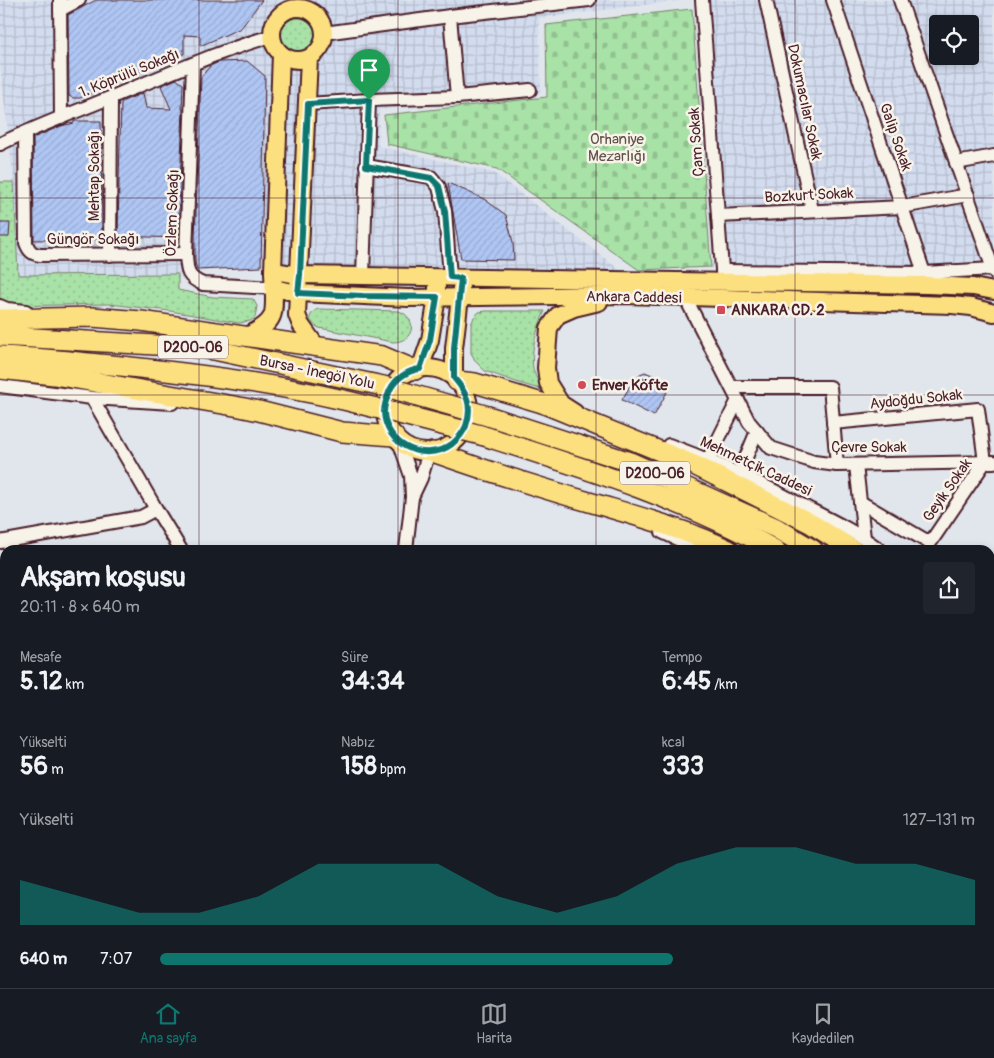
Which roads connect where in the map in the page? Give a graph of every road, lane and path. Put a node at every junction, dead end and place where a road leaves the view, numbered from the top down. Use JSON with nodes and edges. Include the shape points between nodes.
{"nodes":[{"id":1,"x":79,"y":0,"type":"edge"},
{"id":2,"x":282,"y":0,"type":"edge"},
{"id":3,"x":318,"y":0,"type":"edge"},
{"id":4,"x":589,"y":0,"type":"edge"},
{"id":5,"x":702,"y":0,"type":"edge"},
{"id":6,"x":766,"y":0,"type":"edge"},
{"id":7,"x":833,"y":0,"type":"edge"},
{"id":8,"x":900,"y":0,"type":"edge"},
{"id":9,"x":60,"y":5,"type":"edge"},
{"id":10,"x":450,"y":16,"type":"junction"},
{"id":11,"x":278,"y":18,"type":"junction"},
{"id":12,"x":322,"y":26,"type":"junction"},
{"id":13,"x":272,"y":36,"type":"junction"},
{"id":14,"x":281,"y":54,"type":"junction"},
{"id":15,"x":309,"y":58,"type":"junction"},
{"id":16,"x":193,"y":64,"type":"junction"},
{"id":17,"x":530,"y":90,"type":"dead end"},
{"id":18,"x":111,"y":98,"type":"junction"},
{"id":19,"x":457,"y":98,"type":"junction"},
{"id":20,"x":369,"y":100,"type":"junction"},
{"id":21,"x":308,"y":104,"type":"junction"},
{"id":22,"x":61,"y":118,"type":"junction"},
{"id":23,"x":25,"y":133,"type":"junction"},
{"id":24,"x":0,"y":144,"type":"edge"},
{"id":25,"x":994,"y":156,"type":"edge"},
{"id":26,"x":956,"y":163,"type":"junction"},
{"id":27,"x":366,"y":166,"type":"junction"},
{"id":28,"x":968,"y":195,"type":"junction"},
{"id":29,"x":902,"y":207,"type":"junction"},
{"id":30,"x":812,"y":210,"type":"junction"},
{"id":31,"x":718,"y":216,"type":"junction"},
{"id":32,"x":186,"y":254,"type":"junction"},
{"id":33,"x":110,"y":255,"type":"junction"},
{"id":34,"x":994,"y":270,"type":"edge"},
{"id":35,"x":273,"y":271,"type":"junction"},
{"id":36,"x":300,"y":275,"type":"junction"},
{"id":37,"x":363,"y":276,"type":"junction"},
{"id":38,"x":450,"y":277,"type":"junction"},
{"id":39,"x":722,"y":277,"type":"junction"},
{"id":40,"x":926,"y":279,"type":"junction"},
{"id":41,"x":273,"y":288,"type":"junction"},
{"id":42,"x":994,"y":291,"type":"edge"},
{"id":43,"x":298,"y":293,"type":"junction"},
{"id":44,"x":626,"y":296,"type":"junction"},
{"id":45,"x":437,"y":297,"type":"junction"},
{"id":46,"x":460,"y":297,"type":"junction"},
{"id":47,"x":685,"y":297,"type":"junction"},
{"id":48,"x":994,"y":301,"type":"edge"},
{"id":49,"x":0,"y":306,"type":"edge"},
{"id":50,"x":994,"y":312,"type":"edge"},
{"id":51,"x":83,"y":317,"type":"junction"},
{"id":52,"x":0,"y":319,"type":"edge"},
{"id":53,"x":0,"y":336,"type":"edge"},
{"id":54,"x":247,"y":336,"type":"junction"},
{"id":55,"x":316,"y":346,"type":"junction"},
{"id":56,"x":0,"y":356,"type":"edge"},
{"id":57,"x":0,"y":369,"type":"edge"},
{"id":58,"x":417,"y":369,"type":"junction"},
{"id":59,"x":455,"y":379,"type":"junction"},
{"id":60,"x":0,"y":386,"type":"edge"},
{"id":61,"x":732,"y":387,"type":"junction"},
{"id":62,"x":92,"y":398,"type":"junction"},
{"id":63,"x":738,"y":400,"type":"junction"},
{"id":64,"x":240,"y":407,"type":"junction"},
{"id":65,"x":585,"y":420,"type":"junction"},
{"id":66,"x":833,"y":423,"type":"junction"},
{"id":67,"x":611,"y":431,"type":"junction"},
{"id":68,"x":757,"y":431,"type":"junction"},
{"id":69,"x":397,"y":438,"type":"junction"},
{"id":70,"x":431,"y":452,"type":"junction"},
{"id":71,"x":708,"y":460,"type":"junction"},
{"id":72,"x":990,"y":462,"type":"edge"},
{"id":73,"x":856,"y":465,"type":"junction"},
{"id":74,"x":837,"y":466,"type":"junction"},
{"id":75,"x":739,"y":474,"type":"junction"},
{"id":76,"x":412,"y":498,"type":"junction"},
{"id":77,"x":860,"y":502,"type":"junction"},
{"id":78,"x":156,"y":509,"type":"junction"},
{"id":79,"x":615,"y":509,"type":"junction"},
{"id":80,"x":858,"y":544,"type":"edge"},
{"id":81,"x":7,"y":545,"type":"edge"},
{"id":82,"x":178,"y":545,"type":"edge"},
{"id":83,"x":407,"y":545,"type":"edge"},
{"id":84,"x":691,"y":545,"type":"edge"},
{"id":85,"x":718,"y":545,"type":"edge"},
{"id":86,"x":765,"y":545,"type":"edge"},
{"id":87,"x":805,"y":545,"type":"edge"},
{"id":88,"x":927,"y":545,"type":"edge"},
{"id":89,"x":931,"y":545,"type":"edge"}],
"edges":[{"from":1,"to":9,"type":"street"},
{"from":2,"to":11,"type":"main road"},
{"from":3,"to":12,"type":"main road"},
{"from":4,"to":10,"type":"street"},
{"from":5,"to":31,"type":"street","name":"Çam Sokak"},
{"from":6,"to":30,"type":"street","name":"Dokumacılar Sokak"},
{"from":7,"to":29,"type":"street","name":"Galip Sokak"},
{"from":8,"to":26,"type":"street"},
{"from":9,"to":22,"type":"street"},
{"from":10,"to":12,"type":"street"},
{"from":10,"to":19,"type":"street"},
{"from":11,"to":12,"type":"main road","via":[[290,9],[306,9]]},
{"from":11,"to":13,"type":"main road"},
{"from":12,"to":15,"type":"main road","via":[[324,40],[321,48]]},
{"from":13,"to":14,"type":"main road"},
{"from":13,"to":16,"type":"street","name":"1. Köprülü Sokağı"},
{"from":14,"to":15,"type":"main road","via":[[294,60]]},
{"from":14,"to":35,"type":"main road"},
{"from":15,"to":21,"type":"main road"},
{"from":16,"to":18,"type":"street","name":"1. Köprülü Sokağı"},
{"from":16,"to":32,"type":"street","name":"Özlem Sokağı"},
{"from":17,"to":19,"type":"street"},
{"from":18,"to":22,"type":"street","name":"1. Köprülü Sokağı"},
{"from":18,"to":33,"type":"street","name":"Mehtap Sokağı"},
{"from":19,"to":20,"type":"street"},
{"from":20,"to":21,"type":"street"},
{"from":20,"to":27,"type":"street"},
{"from":21,"to":36,"type":"main road"},
{"from":22,"to":23,"type":"street","name":"1. Köprülü Sokağı"},
{"from":23,"to":24,"type":"street","name":"1. Köprülü Sokağı"},
{"from":23,"to":33,"type":"street","name":"Güngör Sokağı","via":[[26,242],[30,252],[40,255]]},
{"from":25,"to":26,"type":"street"},
{"from":26,"to":28,"type":"street"},
{"from":27,"to":37,"type":"street"},
{"from":27,"to":38,"type":"street","via":[[431,178],[439,186],[445,211]]},
{"from":28,"to":29,"type":"street","name":"Bozkurt Sokak"},
{"from":28,"to":34,"type":"street"},
{"from":29,"to":30,"type":"street","name":"Bozkurt Sokak"},
{"from":29,"to":40,"type":"street","name":"Galip Sokak"},
{"from":30,"to":31,"type":"street","name":"Bozkurt Sokak"},
{"from":31,"to":39,"type":"street","name":"Çam Sokak"},
{"from":32,"to":33,"type":"street","name":"Güngör Sokağı"},
{"from":32,"to":41,"type":"street","name":"Özlem Sokağı","via":[[187,270],[197,282]]},
{"from":34,"to":40,"type":"street"},
{"from":35,"to":36,"type":"main road","name":"Ankara Caddesi"},
{"from":35,"to":41,"type":"main road"},
{"from":36,"to":37,"type":"main road","name":"Ankara Caddesi"},
{"from":36,"to":43,"type":"main road"},
{"from":37,"to":38,"type":"main road","name":"Ankara Caddesi"},
{"from":38,"to":39,"type":"main road","name":"Ankara Caddesi"},
{"from":38,"to":45,"type":"main road"},
{"from":38,"to":46,"type":"main road"},
{"from":39,"to":40,"type":"main road","name":"Ankara Caddesi"},
{"from":40,"to":42,"type":"main road","name":"Ankara Caddesi"},
{"from":41,"to":43,"type":"main road","name":"Ankara Caddesi"},
{"from":41,"to":54,"type":"main road","via":[[272,316],[266,325]]},
{"from":43,"to":45,"type":"main road","name":"Ankara Caddesi"},
{"from":43,"to":55,"type":"main road","via":[[300,325]]},
{"from":44,"to":46,"type":"main road","name":"Ankara Caddesi"},
{"from":44,"to":47,"type":"main road","name":"Ankara Caddesi"},
{"from":44,"to":65,"type":"main road","via":[[574,308],[558,315],[549,328],[548,383],[561,404]]},
{"from":45,"to":46,"type":"main road","name":"Ankara Caddesi"},
{"from":45,"to":58,"type":"main road","via":[[430,340]]},
{"from":46,"to":59,"type":"main road","via":[[454,348]]},
{"from":47,"to":50,"type":"main road","name":"Ankara Caddesi","via":[[952,305]]},
{"from":47,"to":61,"type":"street","name":"Çevre Sokak"},
{"from":48,"to":50,"type":"main road"},
{"from":49,"to":51,"type":"street"},
{"from":51,"to":52,"type":"highway"},
{"from":51,"to":54,"type":"highway","via":[[141,321]]},
{"from":53,"to":87,"type":"highway","name":"Bursa - İnegöl Yolu","number":"D200-06","bridge":true,"via":[[214,350],[382,386],[630,462],[776,528]]},
{"from":54,"to":55,"type":"highway"},
{"from":55,"to":58,"type":"highway","via":[[382,356]]},
{"from":56,"to":86,"type":"highway","name":"Bursa - İnegöl Yolu","number":"D200-06","bridge":true,"via":[[188,373],[345,400],[481,435],[608,476],[704,514]]},
{"from":57,"to":64,"type":"highway","via":[[54,374]]},
{"from":58,"to":59,"type":"main road","via":[[442,371]]},
{"from":58,"to":69,"type":"main road","via":[[402,376],[386,399],[384,413]]},
{"from":59,"to":65,"type":"highway","via":[[532,400]]},
{"from":59,"to":70,"type":"main road","via":[[468,401],[469,415],[465,428],[446,448]]},
{"from":60,"to":62,"type":"street"},
{"from":61,"to":63,"type":"street","name":"Çevre Sokak"},
{"from":61,"to":66,"type":"street","via":[[830,386]]},
{"from":62,"to":64,"type":"street"},
{"from":62,"to":78,"type":"street"},
{"from":63,"to":68,"type":"street","name":"Çevre Sokak"},
{"from":63,"to":71,"type":"street"},
{"from":64,"to":69,"type":"highway","via":[[342,432]]},
{"from":65,"to":67,"type":"highway"},
{"from":66,"to":72,"type":"street","name":"Aydoğdu Sokak","via":[[978,409]]},
{"from":66,"to":74,"type":"street"},
{"from":67,"to":71,"type":"street","name":"Mehmetçik Caddesi","via":[[642,435]]},
{"from":67,"to":80,"type":"highway","via":[[694,465]]},
{"from":68,"to":74,"type":"street","name":"Çevre Sokak","via":[[771,448]]},
{"from":68,"to":75,"type":"street"},
{"from":69,"to":70,"type":"main road","via":[[406,447]]},
{"from":69,"to":76,"type":"street","via":[[411,476]]},
{"from":70,"to":76,"type":"street"},
{"from":70,"to":79,"type":"highway"},
{"from":71,"to":75,"type":"street","name":"Mehmetçik Caddesi"},
{"from":72,"to":73,"type":"street","name":"Çevre Sokak"},
{"from":72,"to":89,"type":"street","name":"Geyik Sokak"},
{"from":73,"to":74,"type":"street","name":"Çevre Sokak"},
{"from":73,"to":77,"type":"street"},
{"from":75,"to":80,"type":"street","name":"Mehmetçik Caddesi","via":[[793,500]]},
{"from":76,"to":83,"type":"street"},
{"from":77,"to":80,"type":"street"},
{"from":77,"to":88,"type":"street","name":"Geyik Sokak"},
{"from":78,"to":81,"type":"street","via":[[141,517]]},
{"from":78,"to":82,"type":"street"},
{"from":79,"to":84,"type":"street"},
{"from":79,"to":85,"type":"highway"}]}
